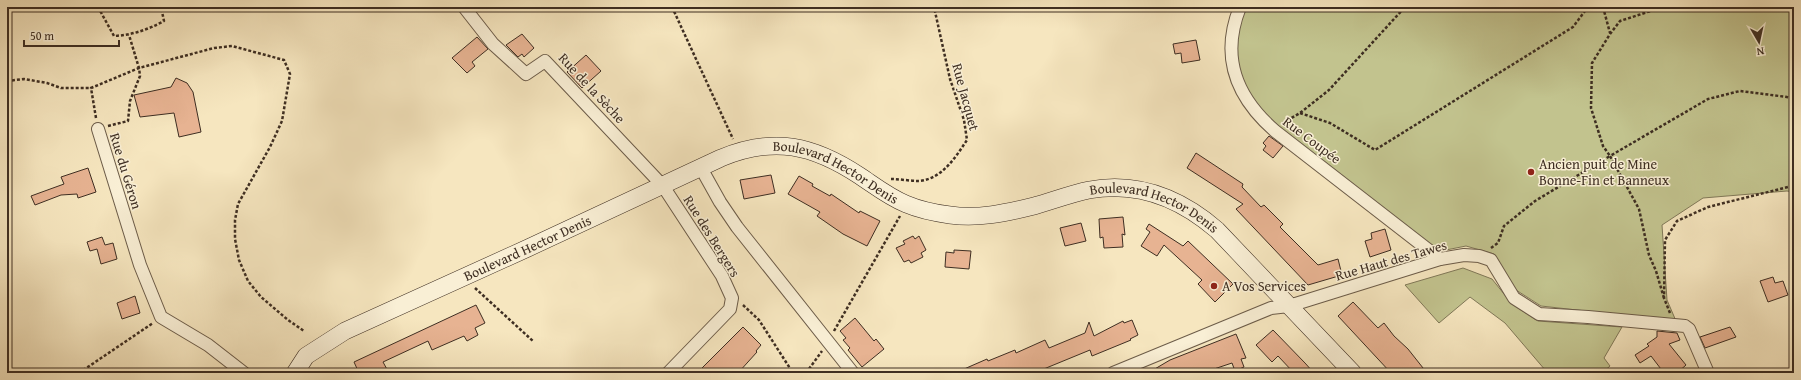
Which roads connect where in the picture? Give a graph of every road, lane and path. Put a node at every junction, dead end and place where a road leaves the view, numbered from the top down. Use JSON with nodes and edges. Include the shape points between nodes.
{"nodes":[{"id":1,"x":98,"y":7,"type":"edge"},
{"id":2,"x":161,"y":7,"type":"edge"},
{"id":3,"x":464,"y":7,"type":"edge"},
{"id":4,"x":672,"y":7,"type":"edge"},
{"id":5,"x":934,"y":7,"type":"edge"},
{"id":6,"x":1240,"y":7,"type":"edge"},
{"id":7,"x":1405,"y":7,"type":"edge"},
{"id":8,"x":1588,"y":7,"type":"edge"},
{"id":9,"x":1603,"y":7,"type":"edge"},
{"id":10,"x":1663,"y":7,"type":"edge"},
{"id":11,"x":1610,"y":34,"type":"junction"},
{"id":12,"x":129,"y":35,"type":"junction"},
{"id":13,"x":140,"y":68,"type":"junction"},
{"id":14,"x":7,"y":81,"type":"edge"},
{"id":15,"x":91,"y":88,"type":"junction"},
{"id":16,"x":1794,"y":101,"type":"edge"},
{"id":17,"x":1300,"y":113,"type":"junction"},
{"id":18,"x":98,"y":129,"type":"junction"},
{"id":19,"x":1275,"y":131,"type":"junction"},
{"id":20,"x":738,"y":151,"type":"junction"},
{"id":21,"x":1610,"y":156,"type":"junction"},
{"id":22,"x":701,"y":168,"type":"junction"},
{"id":23,"x":889,"y":178,"type":"dead end"},
{"id":24,"x":663,"y":186,"type":"junction"},
{"id":25,"x":1794,"y":188,"type":"edge"},
{"id":26,"x":906,"y":204,"type":"junction"},
{"id":27,"x":1479,"y":256,"type":"junction"},
{"id":28,"x":1440,"y":259,"type":"junction"},
{"id":29,"x":464,"y":278,"type":"junction"},
{"id":30,"x":732,"y":298,"type":"junction"},
{"id":31,"x":1664,"y":298,"type":"junction"},
{"id":32,"x":1289,"y":306,"type":"junction"},
{"id":33,"x":161,"y":317,"type":"junction"},
{"id":34,"x":1674,"y":325,"type":"junction"},
{"id":35,"x":304,"y":331,"type":"dead end"},
{"id":36,"x":534,"y":342,"type":"dead end"},
{"id":37,"x":827,"y":343,"type":"junction"},
{"id":38,"x":79,"y":373,"type":"edge"},
{"id":39,"x":244,"y":373,"type":"edge"},
{"id":40,"x":295,"y":373,"type":"edge"},
{"id":41,"x":668,"y":373,"type":"edge"},
{"id":42,"x":793,"y":373,"type":"edge"},
{"id":43,"x":806,"y":373,"type":"edge"},
{"id":44,"x":853,"y":373,"type":"edge"},
{"id":45,"x":1113,"y":373,"type":"edge"},
{"id":46,"x":1352,"y":373,"type":"edge"},
{"id":47,"x":1708,"y":373,"type":"edge"}],
"edges":[{"from":1,"to":12,"type":"path","via":[[114,36]]},
{"from":2,"to":12,"type":"path","via":[[164,21]]},
{"from":3,"to":24,"type":"street","name":"Rue de la Sèche","via":[[492,44],[526,74],[545,61]]},
{"from":4,"to":20,"type":"path"},
{"from":5,"to":23,"type":"path","name":"Rue Jacquet","via":[[967,140],[954,159],[933,178],[919,181]]},
{"from":6,"to":19,"type":"street","name":"Rue Coupée","via":[[1234,23],[1231,46],[1234,73],[1249,105]]},
{"from":7,"to":17,"type":"path","via":[[1329,90]]},
{"from":8,"to":17,"type":"path","via":[[1573,27],[1375,150],[1330,124]]},
{"from":9,"to":11,"type":"path"},
{"from":10,"to":11,"type":"path","via":[[1620,21]]},
{"from":11,"to":21,"type":"path","via":[[1592,63],[1591,108],[1603,146]]},
{"from":12,"to":13,"type":"path"},
{"from":13,"to":15,"type":"path"},
{"from":13,"to":18,"type":"path","name":"Rue du Géron","via":[[140,76],[130,101],[128,120]]},
{"from":13,"to":35,"type":"path","via":[[214,48],[232,46],[284,60],[290,74],[282,121],[262,164],[238,204],[235,239],[239,260],[248,280],[261,296]]},
{"from":14,"to":15,"type":"path","via":[[24,79],[62,88]]},
{"from":15,"to":18,"type":"path"},
{"from":16,"to":21,"type":"path","via":[[1786,97],[1740,91],[1708,99]]},
{"from":17,"to":19,"type":"path","via":[[1286,120]]},
{"from":18,"to":33,"type":"street","name":"Rue du Géron","via":[[140,265]]},
{"from":19,"to":28,"type":"street","name":"Rue Coupée"},
{"from":20,"to":22,"type":"street","name":"Boulevard Hector Denis"},
{"from":20,"to":26,"type":"street","name":"Boulevard Hector Denis","via":[[786,145],[816,152]]},
{"from":21,"to":27,"type":"path","via":[[1535,201],[1504,226],[1498,243]]},
{"from":21,"to":31,"type":"path","via":[[1639,209],[1649,255]]},
{"from":22,"to":24,"type":"street","name":"Boulevard Hector Denis"},
{"from":22,"to":37,"type":"street","via":[[737,227]]},
{"from":24,"to":29,"type":"street","name":"Boulevard Hector Denis"},
{"from":24,"to":30,"type":"street","name":"Rue des Bergers","via":[[722,276]]},
{"from":25,"to":31,"type":"path","via":[[1708,207],[1677,221],[1665,240]]},
{"from":26,"to":32,"type":"street","name":"Boulevard Hector Denis","via":[[933,212],[982,216],[1013,211],[1088,190],[1124,188],[1149,192],[1175,200],[1199,214]]},
{"from":26,"to":37,"type":"path"},
{"from":27,"to":28,"type":"street","name":"Rue Haut des Tawes","via":[[1464,255]]},
{"from":27,"to":34,"type":"street","via":[[1491,260],[1514,298],[1539,314]]},
{"from":28,"to":32,"type":"street","name":"Rue Haut des Tawes"},
{"from":29,"to":36,"type":"path"},
{"from":29,"to":40,"type":"street","name":"Boulevard Hector Denis","via":[[345,331],[306,356]]},
{"from":30,"to":41,"type":"street","name":"Rue des Bergers","via":[[730,309]]},
{"from":30,"to":42,"type":"path","via":[[758,320]]},
{"from":31,"to":34,"type":"path"},
{"from":32,"to":45,"type":"street","name":"Rue Haut des Tawes","via":[[1271,308]]},
{"from":32,"to":46,"type":"street","name":"Boulevard Hector Denis"},
{"from":33,"to":38,"type":"path"},
{"from":33,"to":39,"type":"street","via":[[208,345]]},
{"from":34,"to":47,"type":"street","via":[[1689,329]]},
{"from":37,"to":43,"type":"path"},
{"from":37,"to":44,"type":"street"}]}
